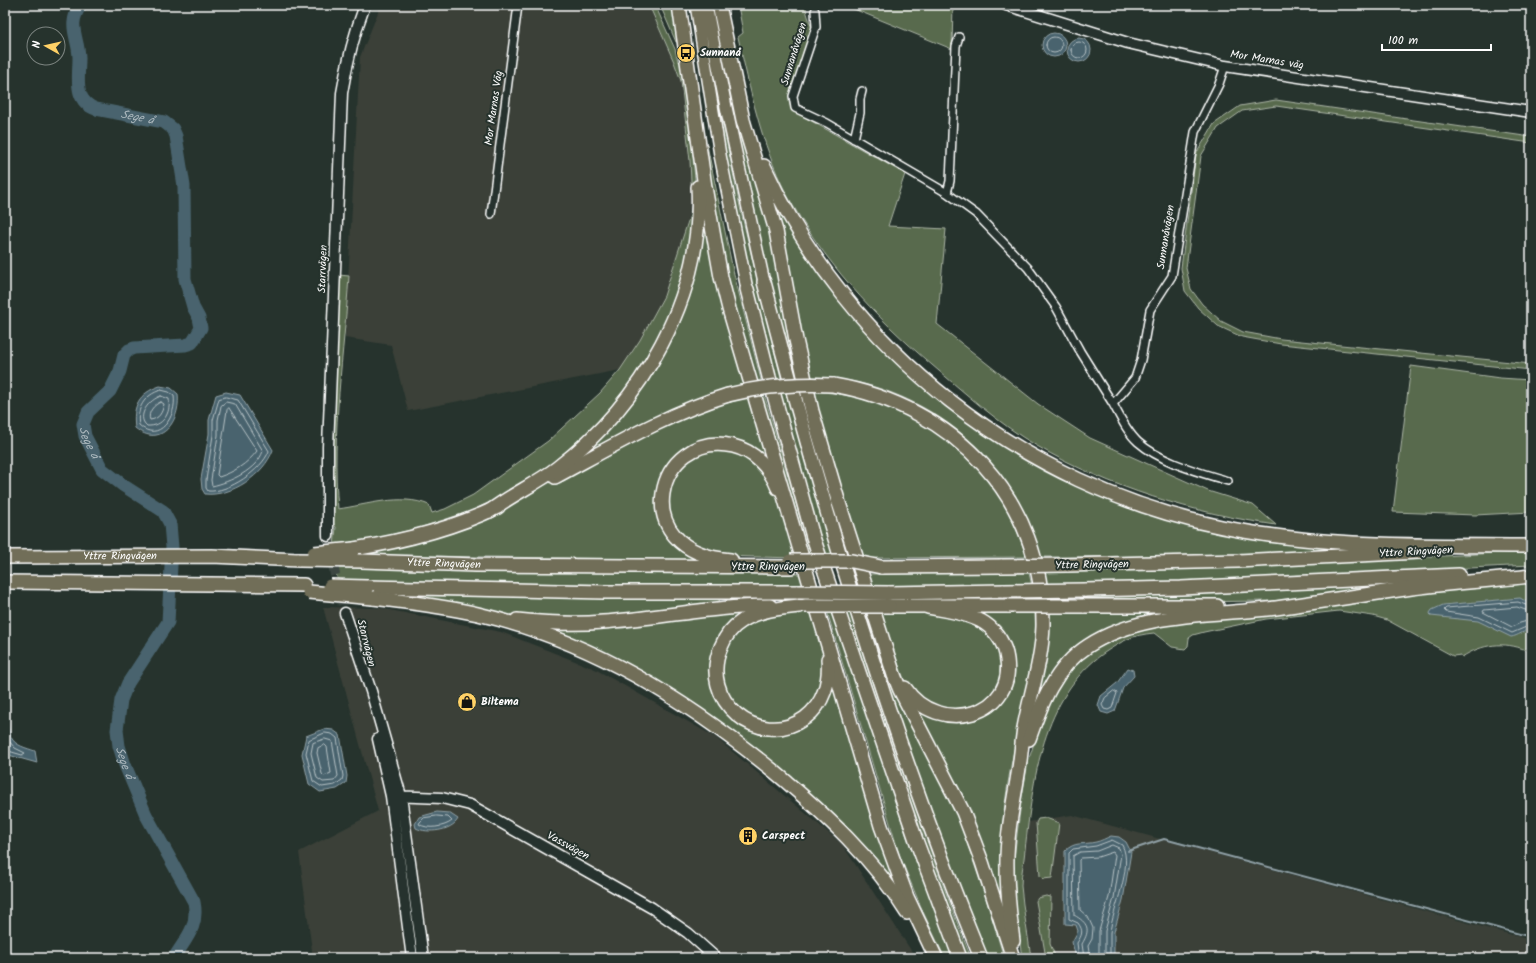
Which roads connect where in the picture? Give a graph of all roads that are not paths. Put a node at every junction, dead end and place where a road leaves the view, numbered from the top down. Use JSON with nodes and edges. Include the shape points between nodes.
{"nodes":[{"id":1,"x":365,"y":5,"type":"edge"},
{"id":2,"x":518,"y":5,"type":"edge"},
{"id":3,"x":679,"y":5,"type":"edge"},
{"id":4,"x":696,"y":5,"type":"edge"},
{"id":5,"x":706,"y":5,"type":"edge"},
{"id":6,"x":719,"y":5,"type":"edge"},
{"id":7,"x":1006,"y":5,"type":"edge"},
{"id":8,"x":815,"y":11,"type":"dead end"},
{"id":9,"x":959,"y":37,"type":"dead end"},
{"id":10,"x":1225,"y":66,"type":"junction"},
{"id":11,"x":691,"y":83,"type":"junction"},
{"id":12,"x":862,"y":91,"type":"dead end"},
{"id":13,"x":738,"y":99,"type":"junction"},
{"id":14,"x":1531,"y":112,"type":"edge"},
{"id":15,"x":854,"y":139,"type":"junction"},
{"id":16,"x":947,"y":193,"type":"junction"},
{"id":17,"x":491,"y":214,"type":"dead end"},
{"id":18,"x":764,"y":282,"type":"joint"},
{"id":19,"x":747,"y":289,"type":"joint"},
{"id":20,"x":1113,"y":404,"type":"junction"},
{"id":21,"x":1228,"y":482,"type":"dead end"},
{"id":22,"x":490,"y":511,"type":"junction"},
{"id":23,"x":328,"y":536,"type":"tunnel mouth"},
{"id":24,"x":799,"y":543,"type":"junction"},
{"id":25,"x":1530,"y":546,"type":"edge"},
{"id":26,"x":5,"y":557,"type":"edge"},
{"id":27,"x":299,"y":557,"type":"junction"},
{"id":28,"x":791,"y":564,"type":"junction"},
{"id":29,"x":1531,"y":571,"type":"edge"},
{"id":30,"x":1531,"y":576,"type":"edge"},
{"id":31,"x":5,"y":582,"type":"edge"},
{"id":32,"x":370,"y":592,"type":"junction"},
{"id":33,"x":806,"y":604,"type":"junction"},
{"id":34,"x":1295,"y":604,"type":"junction"},
{"id":35,"x":928,"y":607,"type":"junction"},
{"id":36,"x":480,"y":615,"type":"junction"},
{"id":37,"x":884,"y":645,"type":"junction"},
{"id":38,"x":1019,"y":767,"type":"junction"},
{"id":39,"x":396,"y":796,"type":"junction"},
{"id":40,"x":410,"y":856,"type":"junction"},
{"id":41,"x":399,"y":858,"type":"junction"},
{"id":42,"x":412,"y":958,"type":"edge"},
{"id":43,"x":424,"y":958,"type":"edge"},
{"id":44,"x":716,"y":958,"type":"edge"},
{"id":45,"x":931,"y":958,"type":"edge"},
{"id":46,"x":936,"y":958,"type":"edge"},
{"id":47,"x":960,"y":958,"type":"edge"},
{"id":48,"x":981,"y":958,"type":"edge"},
{"id":49,"x":1013,"y":958,"type":"edge"},
{"id":50,"x":1016,"y":958,"type":"edge"}],
"edges":[{"from":1,"to":23,"type":"street","name":"Starrvägen","via":[[348,56],[342,93],[328,447]]},
{"from":2,"to":17,"type":"street","name":"Mor Marnas Väg"},
{"from":3,"to":11,"type":"highway"},
{"from":4,"to":19,"type":"main road","via":[[720,155]]},
{"from":5,"to":18,"type":"main road"},
{"from":6,"to":13,"type":"highway"},
{"from":7,"to":10,"type":"street","name":"Mor Marnas väg","via":[[1128,43]]},
{"from":8,"to":15,"type":"street","name":"Sunnanåvägen","via":[[816,27],[794,94],[794,106]]},
{"from":9,"to":16,"type":"street","via":[[956,46],[950,181]]},
{"from":10,"to":14,"type":"street","name":"Mor Marnas väg"},
{"from":10,"to":20,"type":"street","name":"Sunnanåvägen","via":[[1195,132],[1172,276],[1150,310],[1135,378]]},
{"from":11,"to":22,"type":"highway","via":[[699,192],[696,230],[690,271],[668,332],[634,389],[598,431],[556,469]]},
{"from":11,"to":24,"type":"highway","via":[[704,187],[721,277]]},
{"from":12,"to":15,"type":"street"},
{"from":13,"to":25,"type":"highway","via":[[760,156],[787,212],[838,289],[883,340],[933,386],[987,428],[1032,456],[1123,499],[1222,527],[1338,542]]},
{"from":13,"to":37,"type":"highway","via":[[776,231],[796,340],[823,451]]},
{"from":15,"to":16,"type":"street","name":"Sunnanåvägen"},
{"from":16,"to":20,"type":"street","name":"Sunnanåvägen","via":[[976,214],[1028,268],[1056,307]]},
{"from":18,"to":48,"type":"highway","via":[[830,528],[871,658],[918,794]]},
{"from":19,"to":47,"type":"highway","via":[[813,537],[916,840]]},
{"from":20,"to":21,"type":"street","name":"Sunnanåvägen","via":[[1128,431],[1147,449]]},
{"from":22,"to":27,"type":"highway","bridge":true,"via":[[462,523],[418,536]]},
{"from":22,"to":38,"type":"highway","bridge":true,"via":[[652,424],[704,402],[746,390],[784,385],[833,385],[890,400],[921,414],[967,447],[986,468],[1009,500],[1034,555],[1041,599],[1041,644]]},
{"from":24,"to":28,"type":"highway","via":[[776,482],[759,459],[750,453],[740,448],[714,444],[688,454],[670,471],[662,498],[663,513],[674,537],[685,547],[697,554],[716,558]]},
{"from":24,"to":33,"type":"highway"},
{"from":25,"to":28,"type":"highway","name":"Yttre Ringvägen","bridge":true,"via":[[1245,560],[1067,565],[881,567]]},
{"from":26,"to":27,"type":"highway","name":"Yttre Ringvägen","via":[[240,557],[259,554]]},
{"from":27,"to":28,"type":"highway","name":"Yttre Ringvägen","bridge":true,"via":[[476,564]]},
{"from":29,"to":32,"type":"highway","bridge":true,"via":[[1328,582],[1084,590],[888,593]]},
{"from":30,"to":34,"type":"highway","via":[[1404,589]]},
{"from":31,"to":32,"type":"highway","bridge":true,"via":[[213,584]]},
{"from":32,"to":36,"type":"highway"},
{"from":33,"to":33,"type":"highway","via":[[828,656],[827,688],[812,710],[800,721],[768,728],[749,722],[729,708],[718,688],[715,668],[724,640],[741,622],[754,615]]},
{"from":33,"to":35,"type":"highway","bridge":true},
{"from":33,"to":36,"type":"highway","via":[[722,607],[626,620],[561,624]]},
{"from":33,"to":46,"type":"highway","via":[[892,859]]},
{"from":34,"to":35,"type":"highway","bridge":true},
{"from":34,"to":38,"type":"highway","via":[[1148,623],[1123,630],[1087,646],[1072,658],[1051,685],[1042,702]]},
{"from":35,"to":37,"type":"highway","via":[[949,610],[977,619],[992,629],[1005,648],[1008,661],[1007,676],[1002,690],[984,709],[971,714],[952,716],[928,710],[914,700],[906,689]]},
{"from":36,"to":45,"type":"highway","via":[[560,640],[608,661],[687,705],[723,731],[791,786],[845,835],[886,882],[920,935]]},
{"from":37,"to":49,"type":"highway","via":[[900,690],[963,812]]},
{"from":38,"to":50,"type":"highway","via":[[1007,867]]},
{"from":39,"to":39,"type":"street","name":"Starrvägen","via":[[372,691],[346,613],[385,761]]},
{"from":39,"to":40,"type":"street","name":"Starrvägen"},
{"from":39,"to":41,"type":"street","name":"Starrvägen"},
{"from":39,"to":44,"type":"street","name":"Vassvägen","via":[[442,798],[470,806],[652,908],[688,933]]},
{"from":40,"to":41,"type":"street"},
{"from":40,"to":43,"type":"street","name":"Starrvägen"},
{"from":41,"to":42,"type":"street","name":"Starrvägen"}]}
